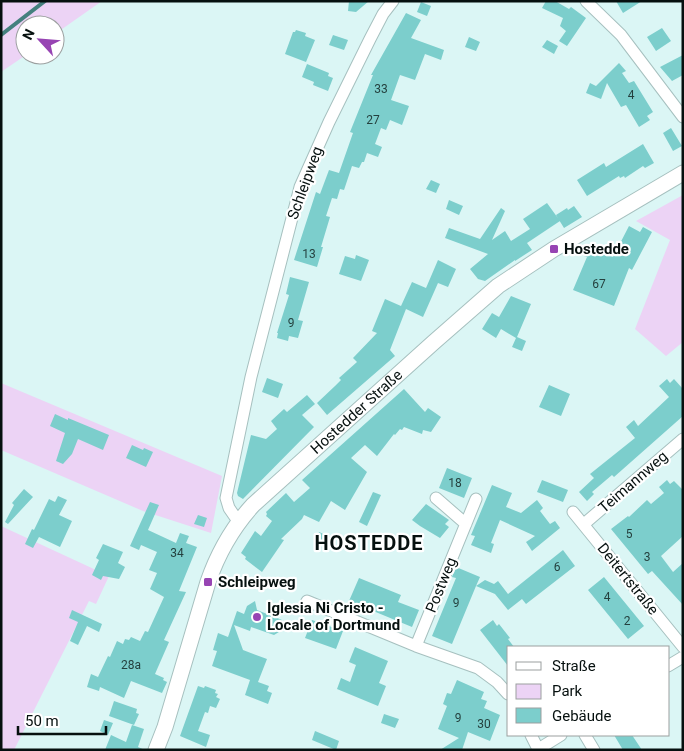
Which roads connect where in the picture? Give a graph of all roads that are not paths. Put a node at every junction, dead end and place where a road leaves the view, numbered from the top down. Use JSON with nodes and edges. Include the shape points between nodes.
{"nodes":[{"id":1,"x":392,"y":1,"type":"edge"},
{"id":2,"x":586,"y":1,"type":"edge"},
{"id":3,"x":683,"y":117,"type":"edge"},
{"id":4,"x":680,"y":177,"type":"edge"},
{"id":5,"x":683,"y":439,"type":"edge"},
{"id":6,"x":436,"y":498,"type":"dead end"},
{"id":7,"x":476,"y":499,"type":"dead end"},
{"id":8,"x":573,"y":512,"type":"dead end"},
{"id":9,"x":238,"y":521,"type":"junction"},
{"id":10,"x":466,"y":524,"type":"junction"},
{"id":11,"x":584,"y":524,"type":"junction"},
{"id":12,"x":307,"y":601,"type":"dead end"},
{"id":13,"x":416,"y":646,"type":"junction"},
{"id":14,"x":683,"y":648,"type":"edge"},
{"id":15,"x":683,"y":657,"type":"edge"},
{"id":16,"x":669,"y":665,"type":"edge"},
{"id":17,"x":507,"y":693,"type":"edge"},
{"id":18,"x":531,"y":736,"type":"edge"},
{"id":19,"x":559,"y":736,"type":"edge"},
{"id":20,"x":587,"y":736,"type":"edge"},
{"id":21,"x":156,"y":750,"type":"edge"},
{"id":22,"x":538,"y":750,"type":"edge"},
{"id":23,"x":594,"y":750,"type":"edge"}],
"edges":[{"from":1,"to":9,"type":"street","name":"Schleipweg","via":[[370,39],[300,187],[251,377],[226,498]]},
{"from":2,"to":3,"type":"street","via":[[621,35]]},
{"from":4,"to":9,"type":"main road","name":"Hostedder Straße","via":[[554,249],[498,286],[283,476]]},
{"from":5,"to":11,"type":"street","name":"Teimannweg"},
{"from":6,"to":10,"type":"street"},
{"from":7,"to":10,"type":"street","name":"Postweg"},
{"from":8,"to":11,"type":"street","name":"Deitertstraße"},
{"from":9,"to":21,"type":"main road","name":"Hostedder Straße","via":[[210,574]]},
{"from":10,"to":13,"type":"street","name":"Postweg"},
{"from":11,"to":14,"type":"street","name":"Deitertstraße"},
{"from":12,"to":13,"type":"street"},
{"from":13,"to":17,"type":"street","via":[[478,668]]},
{"from":15,"to":16,"type":"street"},
{"from":18,"to":22,"type":"street"},
{"from":19,"to":22,"type":"street"},
{"from":20,"to":23,"type":"street"}]}
